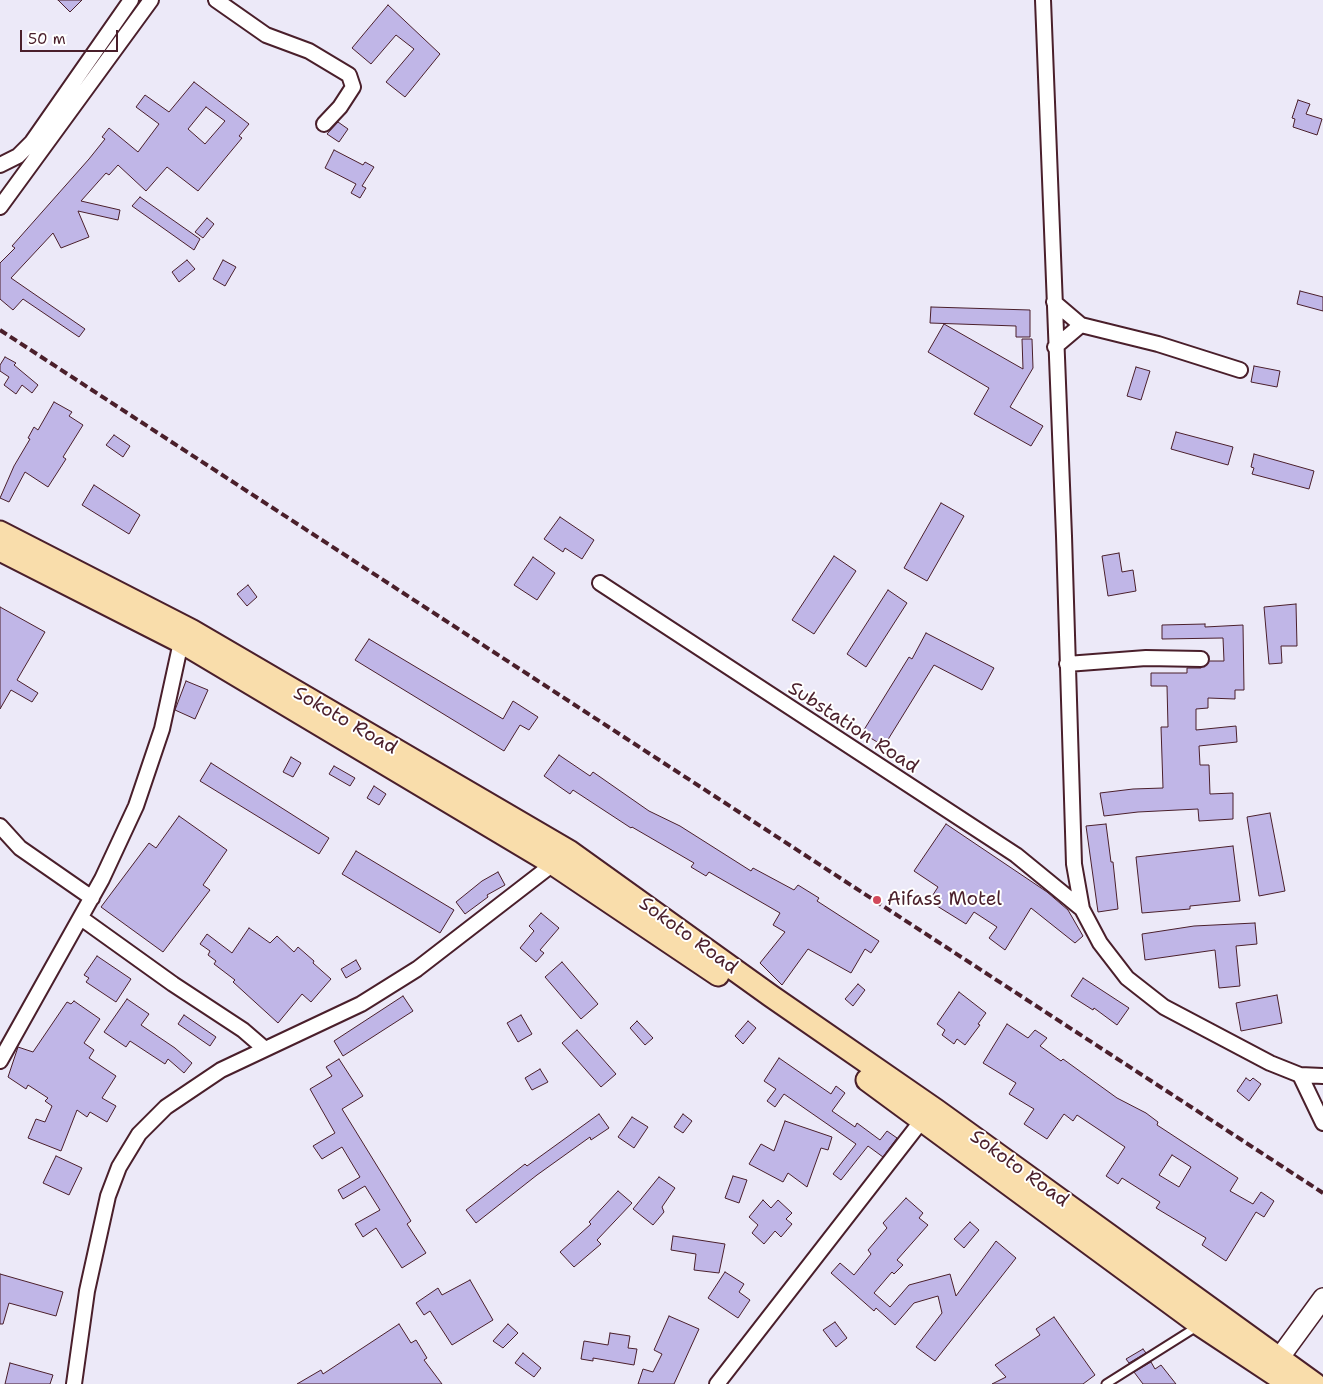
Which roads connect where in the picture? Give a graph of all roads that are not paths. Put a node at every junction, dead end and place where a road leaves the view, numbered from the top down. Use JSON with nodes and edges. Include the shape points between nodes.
{"nodes":[{"id":1,"x":131,"y":0,"type":"edge"},
{"id":2,"x":151,"y":0,"type":"edge"},
{"id":3,"x":216,"y":0,"type":"edge"},
{"id":4,"x":1043,"y":0,"type":"edge"},
{"id":5,"x":324,"y":124,"type":"dead end"},
{"id":6,"x":0,"y":165,"type":"edge"},
{"id":7,"x":0,"y":207,"type":"edge"},
{"id":8,"x":1054,"y":302,"type":"junction"},
{"id":9,"x":1081,"y":325,"type":"junction"},
{"id":10,"x":1055,"y":347,"type":"junction"},
{"id":11,"x":1240,"y":370,"type":"dead end"},
{"id":12,"x":0,"y":532,"type":"edge"},
{"id":13,"x":0,"y":550,"type":"edge"},
{"id":14,"x":600,"y":584,"type":"dead end"},
{"id":15,"x":181,"y":642,"type":"junction"},
{"id":16,"x":1201,"y":659,"type":"dead end"},
{"id":17,"x":1067,"y":664,"type":"junction"},
{"id":18,"x":0,"y":826,"type":"edge"},
{"id":19,"x":552,"y":864,"type":"junction"},
{"id":20,"x":92,"y":898,"type":"junction"},
{"id":21,"x":1082,"y":908,"type":"junction"},
{"id":22,"x":81,"y":918,"type":"junction"},
{"id":23,"x":265,"y":1049,"type":"junction"},
{"id":24,"x":0,"y":1061,"type":"edge"},
{"id":25,"x":1300,"y":1075,"type":"junction"},
{"id":26,"x":1323,"y":1076,"type":"edge"},
{"id":27,"x":923,"y":1120,"type":"junction"},
{"id":28,"x":1323,"y":1123,"type":"edge"},
{"id":29,"x":1102,"y":1241,"type":"junction"},
{"id":30,"x":1323,"y":1298,"type":"edge"},
{"id":31,"x":1200,"y":1325,"type":"junction"},
{"id":32,"x":1272,"y":1370,"type":"edge"},
{"id":33,"x":74,"y":1384,"type":"edge"},
{"id":34,"x":717,"y":1384,"type":"edge"},
{"id":35,"x":1106,"y":1384,"type":"edge"},
{"id":36,"x":1289,"y":1384,"type":"edge"},
{"id":37,"x":1315,"y":1384,"type":"edge"}],
"edges":[{"from":1,"to":6,"type":"street","via":[[32,142],[18,156]]},
{"from":2,"to":7,"type":"street"},
{"from":3,"to":5,"type":"street","via":[[266,36],[309,51],[349,75],[353,87]]},
{"from":4,"to":8,"type":"street"},
{"from":8,"to":9,"type":"street"},
{"from":8,"to":10,"type":"street"},
{"from":9,"to":10,"type":"street"},
{"from":9,"to":11,"type":"street","via":[[1158,344]]},
{"from":10,"to":17,"type":"street"},
{"from":12,"to":29,"type":"main road","name":"Sokoto Road","via":[[191,630],[569,851]]},
{"from":13,"to":15,"type":"main road","name":"Sokoto Road"},
{"from":14,"to":21,"type":"street","name":"Substation Road","via":[[1016,855]]},
{"from":15,"to":19,"type":"main road","name":"Sokoto Road"},
{"from":15,"to":20,"type":"street","via":[[162,729],[136,806]]},
{"from":16,"to":17,"type":"street","via":[[1146,658]]},
{"from":17,"to":21,"type":"street","via":[[1074,864]]},
{"from":18,"to":20,"type":"street","via":[[20,848]]},
{"from":19,"to":23,"type":"street","via":[[417,969],[361,1004]]},
{"from":19,"to":27,"type":"main road","name":"Sokoto Road","via":[[760,1004]]},
{"from":20,"to":22,"type":"street"},
{"from":21,"to":25,"type":"street","via":[[1100,943],[1127,978],[1164,1007],[1270,1064]]},
{"from":22,"to":23,"type":"street","via":[[243,1030]]},
{"from":22,"to":24,"type":"street"},
{"from":23,"to":33,"type":"street","via":[[221,1070],[166,1107],[139,1134],[119,1167],[108,1196],[87,1291]]},
{"from":25,"to":26,"type":"street"},
{"from":25,"to":28,"type":"street"},
{"from":27,"to":29,"type":"main road","name":"Sokoto Road"},
{"from":27,"to":34,"type":"street"},
{"from":29,"to":31,"type":"main road","name":"Sokoto Road"},
{"from":29,"to":32,"type":"main road","name":"Sokoto Road"},
{"from":30,"to":32,"type":"street"},
{"from":31,"to":32,"type":"main road","name":"Sokoto Road"},
{"from":31,"to":35,"type":"lane"},
{"from":32,"to":36,"type":"main road","name":"Sokoto Road"},
{"from":32,"to":37,"type":"main road","name":"Sokoto Road"}]}
